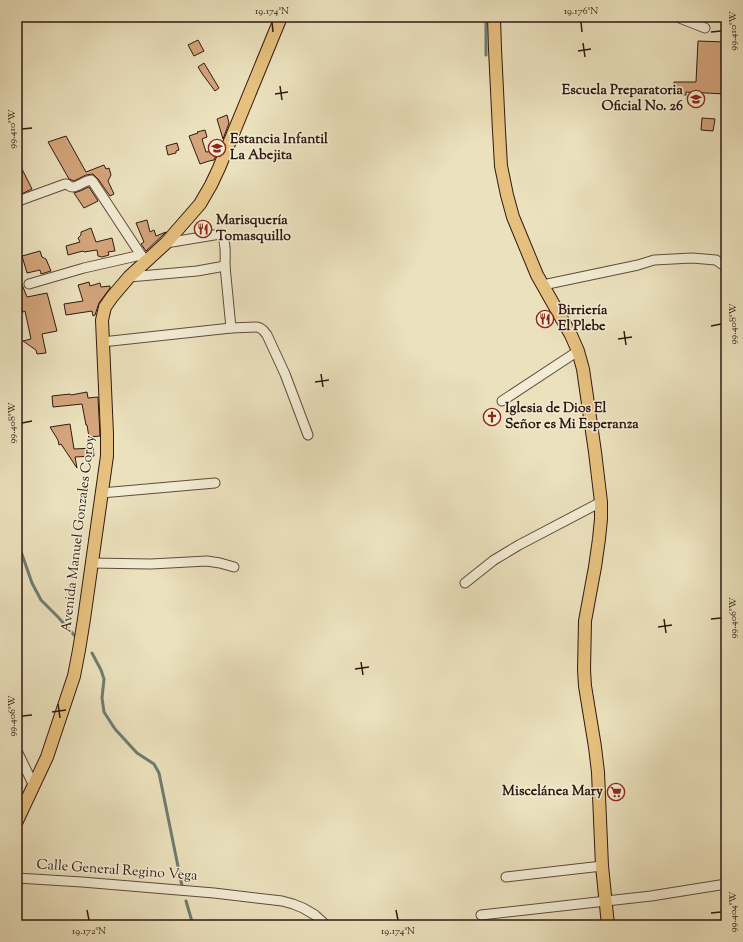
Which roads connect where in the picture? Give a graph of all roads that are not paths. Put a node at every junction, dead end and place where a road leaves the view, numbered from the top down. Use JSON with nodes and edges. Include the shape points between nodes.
{"nodes":[{"id":1,"x":280,"y":17,"type":"edge"},
{"id":2,"x":496,"y":17,"type":"edge"},
{"id":3,"x":677,"y":17,"type":"edge"},
{"id":4,"x":705,"y":28,"type":"dead end"},
{"id":5,"x":21,"y":200,"type":"dead end"},
{"id":6,"x":166,"y":243,"type":"junction"},
{"id":7,"x":144,"y":258,"type":"junction"},
{"id":8,"x":225,"y":266,"type":"junction"},
{"id":9,"x":726,"y":267,"type":"edge"},
{"id":10,"x":129,"y":277,"type":"junction"},
{"id":11,"x":29,"y":284,"type":"dead end"},
{"id":12,"x":543,"y":285,"type":"junction"},
{"id":13,"x":231,"y":328,"type":"junction"},
{"id":14,"x":102,"y":342,"type":"junction"},
{"id":15,"x":578,"y":351,"type":"junction"},
{"id":16,"x":502,"y":401,"type":"dead end"},
{"id":17,"x":308,"y":435,"type":"dead end"},
{"id":18,"x":214,"y":483,"type":"dead end"},
{"id":19,"x":101,"y":493,"type":"junction"},
{"id":20,"x":601,"y":502,"type":"junction"},
{"id":21,"x":92,"y":563,"type":"junction"},
{"id":22,"x":234,"y":567,"type":"dead end"},
{"id":23,"x":465,"y":583,"type":"dead end"},
{"id":24,"x":17,"y":751,"type":"edge"},
{"id":25,"x":34,"y":786,"type":"junction"},
{"id":26,"x":22,"y":799,"type":"edge"},
{"id":27,"x":17,"y":821,"type":"edge"},
{"id":28,"x":602,"y":866,"type":"junction"},
{"id":29,"x":506,"y":877,"type":"dead end"},
{"id":30,"x":17,"y":878,"type":"edge"},
{"id":31,"x":726,"y":884,"type":"edge"},
{"id":32,"x":605,"y":902,"type":"junction"},
{"id":33,"x":481,"y":915,"type":"dead end"},
{"id":34,"x":326,"y":925,"type":"edge"},
{"id":35,"x":608,"y":925,"type":"edge"}],
"edges":[{"from":1,"to":6,"type":"main road","name":"Avenida Manuel Gonzales Coroy","via":[[212,185],[200,204]]},
{"from":2,"to":12,"type":"main road","via":[[495,49],[501,166],[513,217]]},
{"from":3,"to":4,"type":"street"},
{"from":5,"to":7,"type":"street","via":[[65,184],[74,187],[91,180]]},
{"from":6,"to":7,"type":"main road","name":"Avenida Manuel Gonzales Coroy"},
{"from":6,"to":8,"type":"street","via":[[220,234],[224,241]]},
{"from":7,"to":10,"type":"main road","name":"Avenida Manuel Gonzales Coroy"},
{"from":7,"to":11,"type":"street","via":[[84,268]]},
{"from":8,"to":10,"type":"street"},
{"from":8,"to":13,"type":"street"},
{"from":9,"to":12,"type":"street","via":[[716,260],[654,260]]},
{"from":10,"to":14,"type":"main road","name":"Avenida Manuel Gonzales Coroy","via":[[105,307]]},
{"from":12,"to":15,"type":"main road"},
{"from":13,"to":14,"type":"street"},
{"from":13,"to":17,"type":"street","via":[[251,326],[263,330],[285,374]]},
{"from":14,"to":19,"type":"main road","name":"Avenida Manuel Gonzales Coroy","via":[[107,456]]},
{"from":15,"to":16,"type":"street"},
{"from":15,"to":20,"type":"main road","via":[[583,369]]},
{"from":18,"to":19,"type":"street"},
{"from":19,"to":21,"type":"main road","name":"Avenida Manuel Gonzales Coroy"},
{"from":20,"to":23,"type":"street","via":[[519,545],[494,560]]},
{"from":20,"to":28,"type":"main road","via":[[600,539],[585,622],[583,658],[598,772]]},
{"from":21,"to":22,"type":"street","via":[[207,562]]},
{"from":21,"to":25,"type":"main road","name":"Avenida Manuel Gonzales Coroy","via":[[74,676],[47,757]]},
{"from":24,"to":25,"type":"street"},
{"from":25,"to":26,"type":"main road","name":"Avenida Manuel Gonzales Coroy"},
{"from":26,"to":27,"type":"main road","name":"Avenida Manuel Gonzales Coroy"},
{"from":28,"to":29,"type":"street"},
{"from":28,"to":32,"type":"main road"},
{"from":30,"to":34,"type":"street","name":"Calle General Regino Vega","via":[[214,893],[282,901],[303,908]]},
{"from":31,"to":32,"type":"street"},
{"from":32,"to":33,"type":"street"},
{"from":32,"to":35,"type":"main road"}]}
